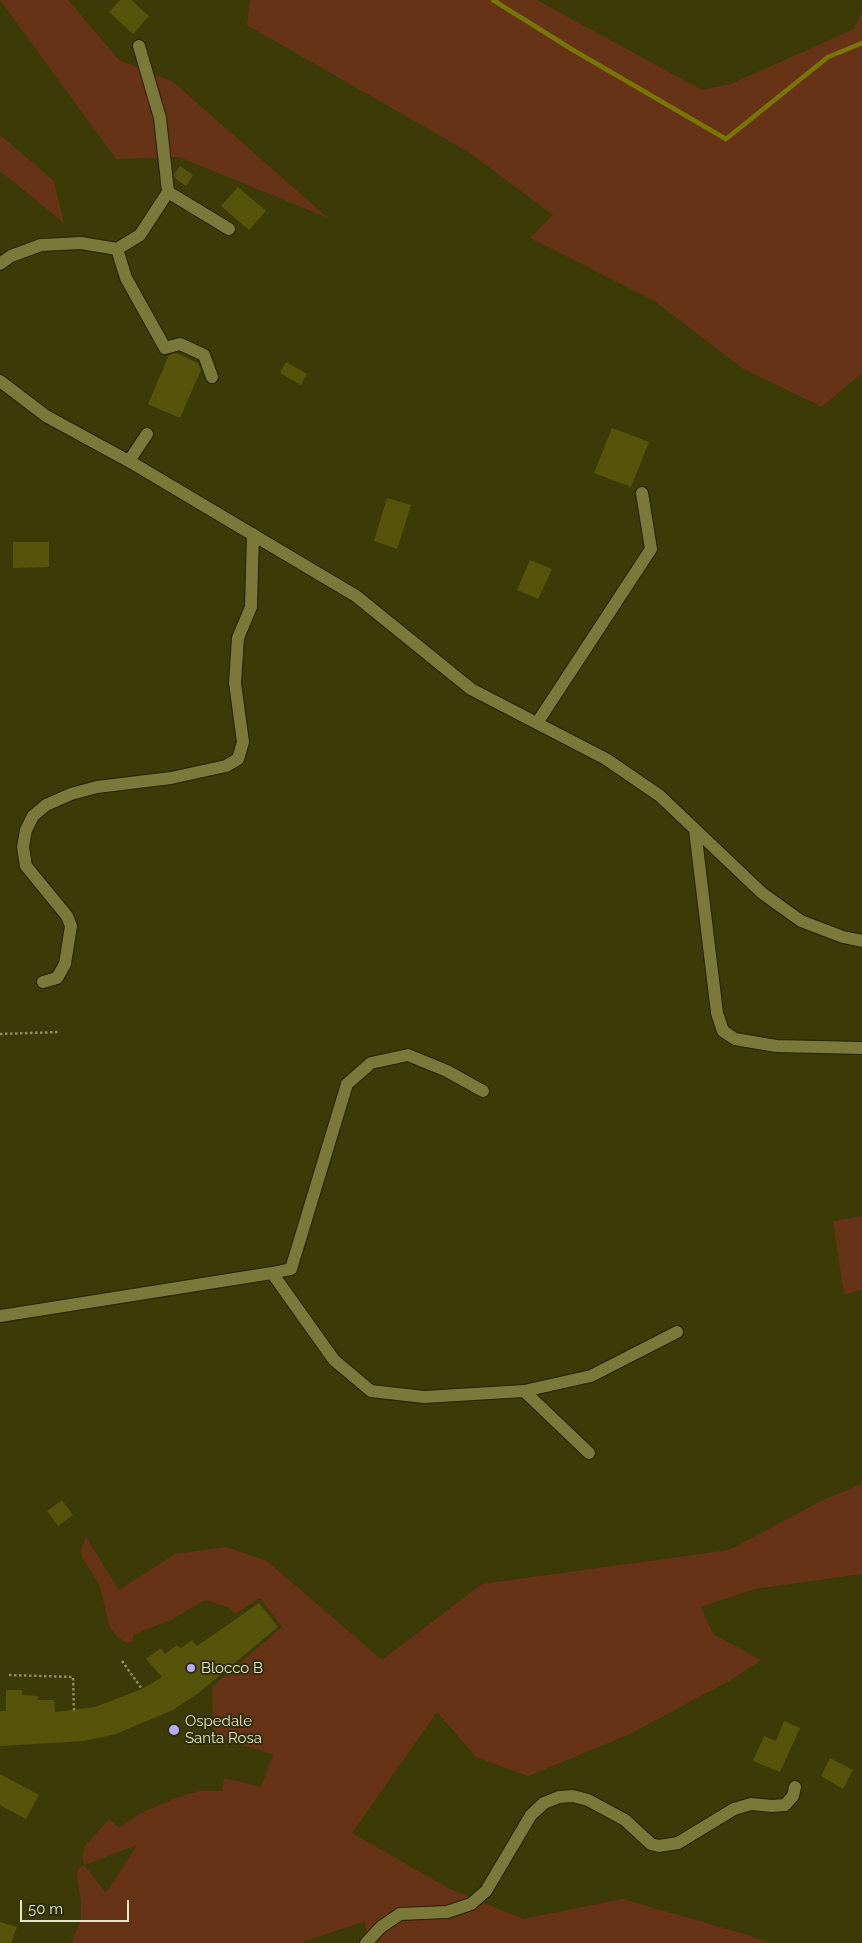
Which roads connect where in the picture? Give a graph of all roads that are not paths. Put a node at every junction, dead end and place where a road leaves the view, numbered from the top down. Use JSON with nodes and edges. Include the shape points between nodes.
{"nodes":[{"id":1,"x":139,"y":46,"type":"dead end"},
{"id":2,"x":168,"y":192,"type":"junction"},
{"id":3,"x":229,"y":229,"type":"dead end"},
{"id":4,"x":117,"y":250,"type":"junction"},
{"id":5,"x":0,"y":264,"type":"edge"},
{"id":6,"x":212,"y":377,"type":"dead end"},
{"id":7,"x":0,"y":381,"type":"edge"},
{"id":8,"x":147,"y":434,"type":"dead end"},
{"id":9,"x":129,"y":462,"type":"junction"},
{"id":10,"x":642,"y":493,"type":"dead end"},
{"id":11,"x":253,"y":534,"type":"junction"},
{"id":12,"x":537,"y":723,"type":"junction"},
{"id":13,"x":695,"y":830,"type":"junction"},
{"id":14,"x":862,"y":941,"type":"edge"},
{"id":15,"x":43,"y":982,"type":"dead end"},
{"id":16,"x":862,"y":1048,"type":"edge"},
{"id":17,"x":483,"y":1091,"type":"dead end"},
{"id":18,"x":272,"y":1273,"type":"junction"},
{"id":19,"x":0,"y":1316,"type":"edge"},
{"id":20,"x":677,"y":1332,"type":"dead end"},
{"id":21,"x":524,"y":1391,"type":"junction"},
{"id":22,"x":589,"y":1453,"type":"dead end"},
{"id":23,"x":795,"y":1787,"type":"dead end"},
{"id":24,"x":366,"y":1943,"type":"edge"}],
"edges":[{"from":1,"to":2,"type":"street","via":[[160,118]]},
{"from":2,"to":3,"type":"street"},
{"from":2,"to":4,"type":"street","via":[[140,235]]},
{"from":4,"to":5,"type":"street","via":[[81,243],[41,245],[11,256]]},
{"from":4,"to":6,"type":"street","via":[[126,278],[165,348],[180,344],[204,355]]},
{"from":7,"to":9,"type":"street","via":[[46,416]]},
{"from":8,"to":9,"type":"street"},
{"from":9,"to":11,"type":"street"},
{"from":10,"to":12,"type":"street","via":[[651,549]]},
{"from":11,"to":12,"type":"street","via":[[356,596],[471,689]]},
{"from":11,"to":15,"type":"street","via":[[251,607],[238,638],[236,656],[235,683],[242,742],[238,759],[226,766],[171,778],[97,787],[71,794],[46,805],[32,816],[23,847],[26,866],[67,916],[71,926],[65,964],[57,978]]},
{"from":12,"to":13,"type":"street","via":[[606,758],[660,796]]},
{"from":13,"to":14,"type":"street","via":[[762,892],[801,921]]},
{"from":13,"to":16,"type":"street","via":[[717,1013],[723,1031],[735,1039],[776,1046]]},
{"from":17,"to":18,"type":"street","via":[[408,1055],[371,1062],[347,1084],[291,1269]]},
{"from":18,"to":19,"type":"street"},
{"from":18,"to":21,"type":"street","via":[[334,1360],[371,1391],[424,1397]]},
{"from":20,"to":21,"type":"street","via":[[591,1376]]},
{"from":21,"to":22,"type":"street"},
{"from":23,"to":24,"type":"street","via":[[786,1804],[750,1804],[734,1809],[678,1843],[659,1846],[650,1844],[625,1820],[588,1800],[573,1796],[559,1798],[544,1804],[531,1815],[486,1891],[471,1904],[447,1912],[400,1914]]}]}
